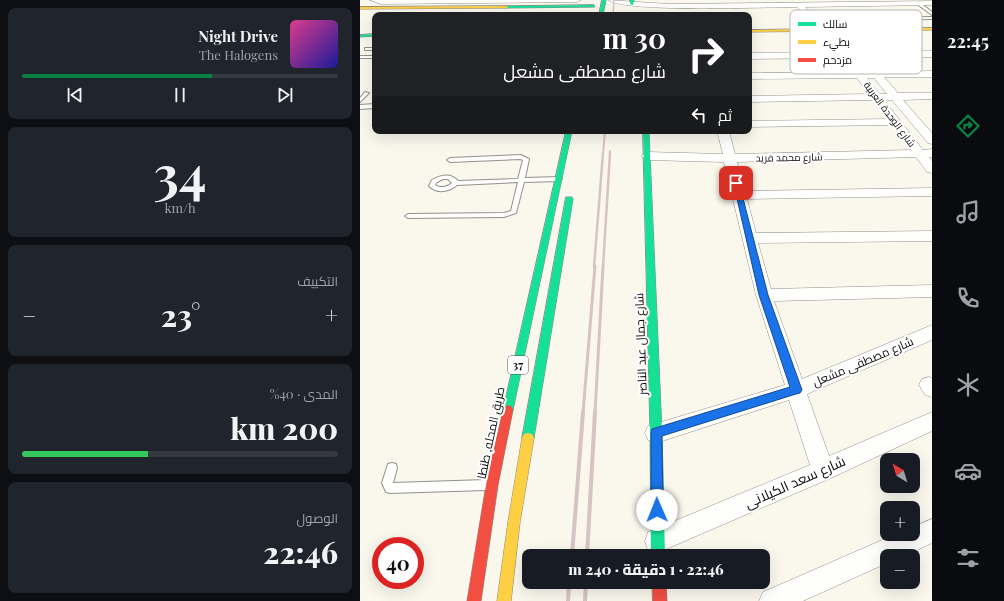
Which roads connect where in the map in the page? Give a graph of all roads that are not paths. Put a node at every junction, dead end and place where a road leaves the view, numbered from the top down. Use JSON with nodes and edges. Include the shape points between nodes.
{"nodes":[{"id":1,"x":374,"y":0,"type":"edge"},
{"id":2,"x":577,"y":0,"type":"edge"},
{"id":3,"x":604,"y":0,"type":"edge"},
{"id":4,"x":612,"y":0,"type":"edge"},
{"id":5,"x":651,"y":0,"type":"edge"},
{"id":6,"x":828,"y":0,"type":"edge"},
{"id":7,"x":456,"y":1,"type":"edge"},
{"id":8,"x":540,"y":1,"type":"edge"},
{"id":9,"x":897,"y":1,"type":"edge"},
{"id":10,"x":632,"y":2,"type":"edge"},
{"id":11,"x":868,"y":2,"type":"edge"},
{"id":12,"x":800,"y":3,"type":"edge"},
{"id":13,"x":918,"y":3,"type":"junction"},
{"id":14,"x":932,"y":3,"type":"edge"},
{"id":15,"x":836,"y":4,"type":"junction"},
{"id":16,"x":812,"y":5,"type":"junction"},
{"id":17,"x":594,"y":7,"type":"edge"},
{"id":18,"x":360,"y":8,"type":"edge"},
{"id":19,"x":808,"y":10,"type":"edge"},
{"id":20,"x":815,"y":10,"type":"edge"},
{"id":21,"x":602,"y":12,"type":"edge"},
{"id":22,"x":932,"y":14,"type":"edge"},
{"id":23,"x":932,"y":18,"type":"edge"},
{"id":24,"x":922,"y":19,"type":"edge"},
{"id":25,"x":790,"y":29,"type":"edge"},
{"id":26,"x":922,"y":29,"type":"edge"},
{"id":27,"x":932,"y":29,"type":"edge"},
{"id":28,"x":752,"y":30,"type":"edge"},
{"id":29,"x":790,"y":32,"type":"edge"},
{"id":30,"x":922,"y":35,"type":"edge"},
{"id":31,"x":932,"y":35,"type":"edge"},
{"id":32,"x":360,"y":36,"type":"edge"},
{"id":33,"x":372,"y":36,"type":"edge"},
{"id":34,"x":752,"y":37,"type":"edge"},
{"id":35,"x":366,"y":49,"type":"dead end"},
{"id":36,"x":372,"y":49,"type":"edge"},
{"id":37,"x":922,"y":54,"type":"edge"},
{"id":38,"x":932,"y":54,"type":"edge"},
{"id":39,"x":752,"y":56,"type":"edge"},
{"id":40,"x":790,"y":56,"type":"edge"},
{"id":41,"x":360,"y":57,"type":"edge"},
{"id":42,"x":372,"y":57,"type":"edge"},
{"id":43,"x":876,"y":74,"type":"junction"},
{"id":44,"x":932,"y":74,"type":"edge"},
{"id":45,"x":860,"y":75,"type":"junction"},
{"id":46,"x":752,"y":76,"type":"edge"},
{"id":47,"x":367,"y":93,"type":"dead end"},
{"id":48,"x":932,"y":96,"type":"edge"},
{"id":49,"x":877,"y":97,"type":"junction"},
{"id":50,"x":895,"y":97,"type":"junction"},
{"id":51,"x":752,"y":99,"type":"edge"},
{"id":52,"x":360,"y":101,"type":"edge"},
{"id":53,"x":360,"y":106,"type":"edge"},
{"id":54,"x":372,"y":106,"type":"edge"},
{"id":55,"x":896,"y":122,"type":"junction"},
{"id":56,"x":917,"y":122,"type":"junction"},
{"id":57,"x":932,"y":122,"type":"edge"},
{"id":58,"x":752,"y":124,"type":"edge"},
{"id":59,"x":568,"y":134,"type":"edge"},
{"id":60,"x":646,"y":134,"type":"edge"},
{"id":61,"x":724,"y":134,"type":"edge"},
{"id":62,"x":932,"y":140,"type":"edge"},
{"id":63,"x":926,"y":153,"type":"edge"},
{"id":64,"x":647,"y":156,"type":"junction"},
{"id":65,"x":729,"y":158,"type":"junction"},
{"id":66,"x":450,"y":160,"type":"dead end"},
{"id":67,"x":932,"y":170,"type":"edge"},
{"id":68,"x":559,"y":179,"type":"junction"},
{"id":69,"x":521,"y":180,"type":"junction"},
{"id":70,"x":455,"y":183,"type":"dead end"},
{"id":71,"x":570,"y":191,"type":"dead end"},
{"id":72,"x":932,"y":192,"type":"edge"},
{"id":73,"x":739,"y":195,"type":"junction"},
{"id":74,"x":408,"y":216,"type":"dead end"},
{"id":75,"x":932,"y":236,"type":"edge"},
{"id":76,"x":750,"y":238,"type":"junction"},
{"id":77,"x":932,"y":291,"type":"edge"},
{"id":78,"x":764,"y":295,"type":"junction"},
{"id":79,"x":932,"y":332,"type":"edge"},
{"id":80,"x":796,"y":390,"type":"junction"},
{"id":81,"x":932,"y":421,"type":"edge"},
{"id":82,"x":656,"y":433,"type":"junction"},
{"id":83,"x":392,"y":468,"type":"dead end"},
{"id":84,"x":823,"y":470,"type":"junction"},
{"id":85,"x":492,"y":485,"type":"junction"},
{"id":86,"x":932,"y":531,"type":"edge"},
{"id":87,"x":657,"y":549,"type":"edge"},
{"id":88,"x":659,"y":589,"type":"edge"},
{"id":89,"x":474,"y":601,"type":"edge"},
{"id":90,"x":504,"y":601,"type":"edge"},
{"id":91,"x":660,"y":601,"type":"edge"},
{"id":92,"x":772,"y":601,"type":"edge"}],
"edges":[{"from":1,"to":7,"type":"street"},
{"from":2,"to":8,"type":"street"},
{"from":3,"to":21,"type":"main road"},
{"from":4,"to":10,"type":"street"},
{"from":5,"to":10,"type":"street"},
{"from":6,"to":15,"type":"street"},
{"from":7,"to":8,"type":"street"},
{"from":9,"to":11,"type":"street"},
{"from":9,"to":13,"type":"street"},
{"from":10,"to":12,"type":"street","via":[[669,6]]},
{"from":11,"to":15,"type":"street"},
{"from":12,"to":16,"type":"street"},
{"from":12,"to":19,"type":"street","name":"شارع الوحدة العربية"},
{"from":13,"to":14,"type":"street"},
{"from":13,"to":22,"type":"lane"},
{"from":15,"to":16,"type":"street"},
{"from":16,"to":20,"type":"street","name":"شارع الوحدة العربية"},
{"from":17,"to":18,"type":"main road"},
{"from":23,"to":24,"type":"lane"},
{"from":25,"to":28,"type":"main road"},
{"from":26,"to":27,"type":"main road"},
{"from":29,"to":34,"type":"main road"},
{"from":30,"to":31,"type":"main road"},
{"from":32,"to":33,"type":"main road"},
{"from":35,"to":36,"type":"lane"},
{"from":37,"to":38,"type":"street"},
{"from":39,"to":40,"type":"street"},
{"from":41,"to":42,"type":"lane"},
{"from":43,"to":44,"type":"street"},
{"from":43,"to":45,"type":"street"},
{"from":43,"to":50,"type":"street","name":"شارع الوحدة العربية"},
{"from":45,"to":46,"type":"street"},
{"from":45,"to":49,"type":"street","name":"شارع الوحدة العربية"},
{"from":47,"to":52,"type":"lane"},
{"from":48,"to":50,"type":"street"},
{"from":49,"to":50,"type":"street"},
{"from":49,"to":51,"type":"street"},
{"from":49,"to":55,"type":"street","name":"شارع الوحدة العربية"},
{"from":50,"to":56,"type":"street","name":"شارع الوحدة العربية"},
{"from":53,"to":54,"type":"lane"},
{"from":55,"to":58,"type":"street"},
{"from":55,"to":63,"type":"street","name":"شارع الوحدة العربية"},
{"from":56,"to":57,"type":"street"},
{"from":56,"to":62,"type":"street","name":"شارع الوحدة العربية"},
{"from":59,"to":68,"type":"main road","name":"طريق المحله, طنطا","number":"37"},
{"from":60,"to":64,"type":"main road","name":"شارع جمال عبد الناصر"},
{"from":61,"to":65,"type":"street"},
{"from":63,"to":65,"type":"street","name":"شارع محمد فريد"},
{"from":63,"to":67,"type":"street","name":"شارع الوحدة العربية"},
{"from":64,"to":65,"type":"street","name":"شارع محمد فريد"},
{"from":64,"to":82,"type":"main road","name":"شارع جمال عبد الناصر"},
{"from":65,"to":73,"type":"street"},
{"from":66,"to":69,"type":"lane","via":[[524,157],[526,160]]},
{"from":68,"to":69,"type":"lane"},
{"from":68,"to":85,"type":"main road","name":"طريق المحله, طنطا","number":"37"},
{"from":69,"to":70,"type":"lane"},
{"from":69,"to":74,"type":"lane","via":[[514,210],[508,215]]},
{"from":71,"to":90,"type":"main road","number":"37","via":[[514,522]]},
{"from":72,"to":73,"type":"street"},
{"from":73,"to":76,"type":"street"},
{"from":75,"to":76,"type":"street"},
{"from":76,"to":78,"type":"street"},
{"from":77,"to":78,"type":"street"},
{"from":78,"to":80,"type":"street"},
{"from":79,"to":80,"type":"street","name":"شارع مصطفى مشعل"},
{"from":80,"to":82,"type":"street","name":"شارع مصطفى مشعل"},
{"from":80,"to":84,"type":"street"},
{"from":81,"to":84,"type":"street","name":"شارع سعد الكيلانى"},
{"from":82,"to":87,"type":"main road","name":"شارع جمال عبد الناصر"},
{"from":83,"to":85,"type":"lane","via":[[387,483],[390,488]]},
{"from":84,"to":87,"type":"street","name":"شارع سعد الكيلانى"},
{"from":85,"to":89,"type":"main road","name":"طريق المحله, طنطا","number":"37"},
{"from":86,"to":92,"type":"street"},
{"from":88,"to":91,"type":"main road"}]}
